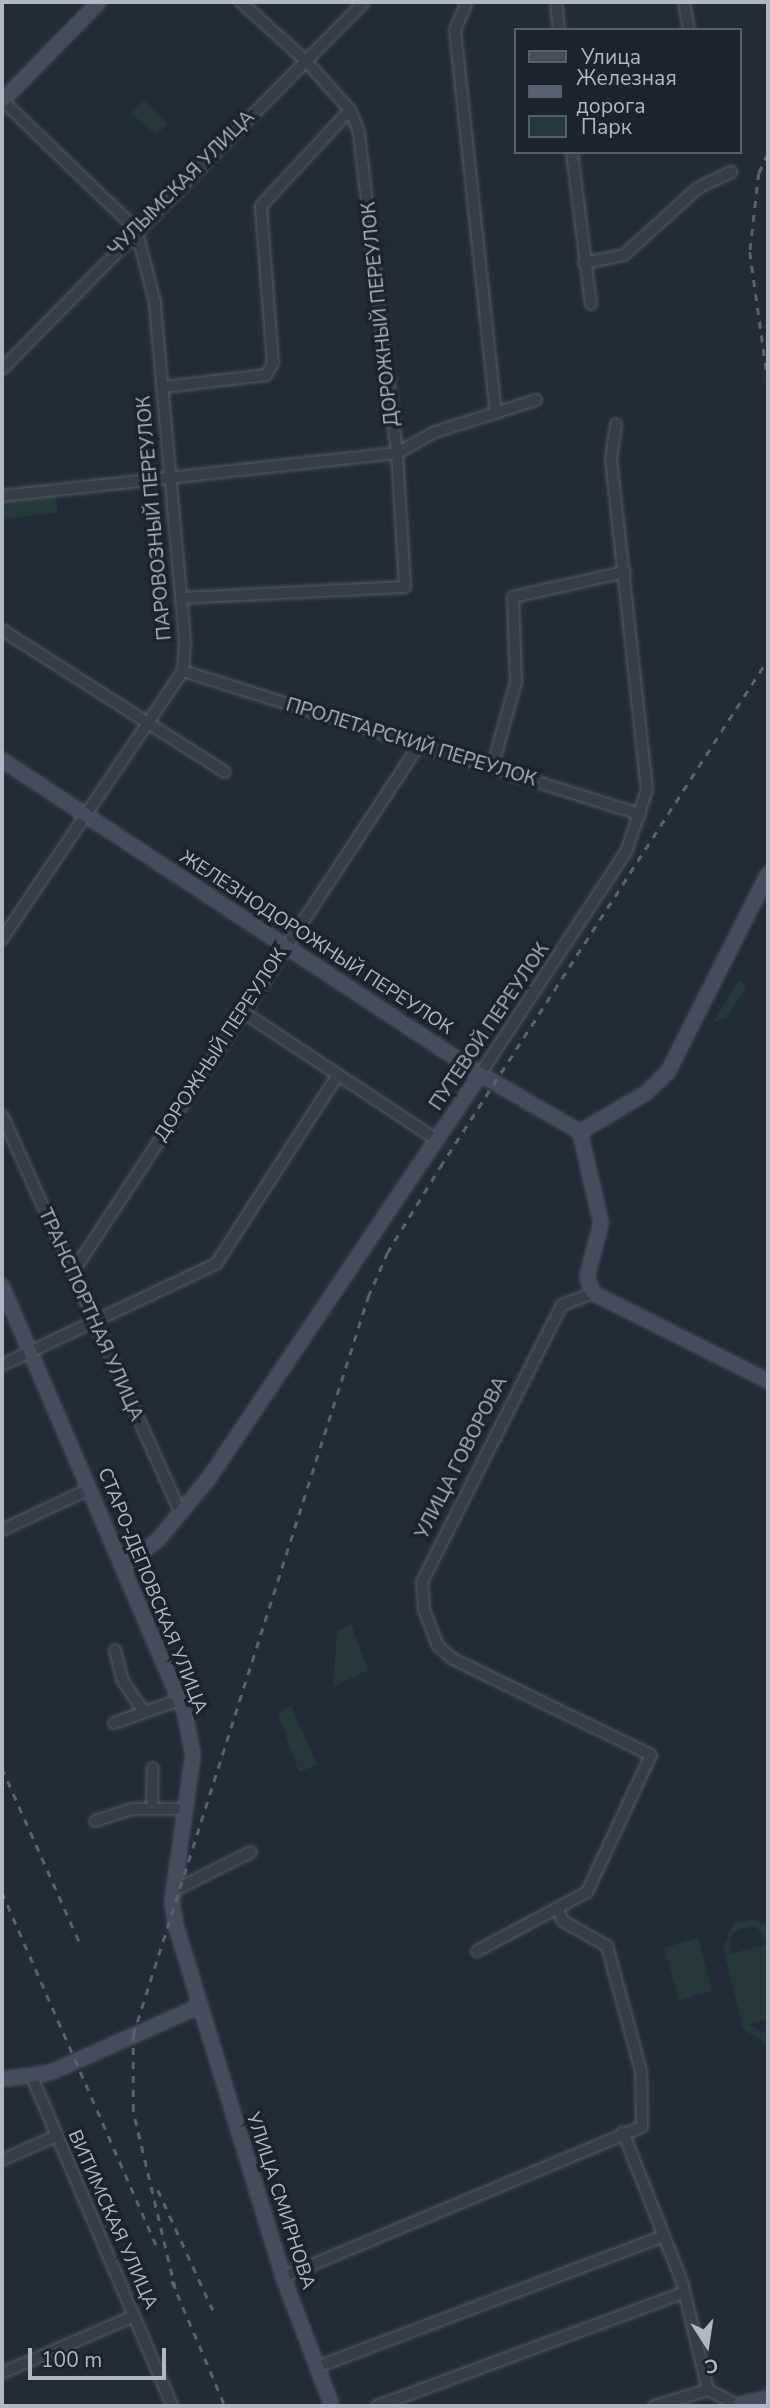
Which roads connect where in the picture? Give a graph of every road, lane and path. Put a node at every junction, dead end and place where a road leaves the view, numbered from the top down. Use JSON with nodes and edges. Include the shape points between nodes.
{"nodes":[{"id":1,"x":99,"y":2,"type":"edge"},
{"id":2,"x":241,"y":2,"type":"edge"},
{"id":3,"x":364,"y":2,"type":"edge"},
{"id":4,"x":467,"y":2,"type":"edge"},
{"id":5,"x":556,"y":2,"type":"edge"},
{"id":6,"x":684,"y":2,"type":"edge"},
{"id":7,"x":559,"y":28,"type":"edge"},
{"id":8,"x":689,"y":28,"type":"edge"},
{"id":9,"x":306,"y":61,"type":"junction"},
{"id":10,"x":2,"y":100,"type":"edge"},
{"id":11,"x":350,"y":110,"type":"junction"},
{"id":12,"x":572,"y":154,"type":"edge"},
{"id":13,"x":731,"y":172,"type":"dead end"},
{"id":14,"x":136,"y":229,"type":"junction"},
{"id":15,"x":584,"y":263,"type":"junction"},
{"id":16,"x":591,"y":304,"type":"dead end"},
{"id":17,"x":2,"y":369,"type":"edge"},
{"id":18,"x":164,"y":387,"type":"junction"},
{"id":19,"x":536,"y":400,"type":"dead end"},
{"id":20,"x":496,"y":413,"type":"junction"},
{"id":21,"x":616,"y":424,"type":"dead end"},
{"id":22,"x":397,"y":453,"type":"junction"},
{"id":23,"x":170,"y":480,"type":"junction"},
{"id":24,"x":2,"y":496,"type":"edge"},
{"id":25,"x":625,"y":572,"type":"junction"},
{"id":26,"x":181,"y":598,"type":"junction"},
{"id":27,"x":2,"y":629,"type":"edge"},
{"id":28,"x":183,"y":671,"type":"junction"},
{"id":29,"x":145,"y":724,"type":"junction"},
{"id":30,"x":417,"y":748,"type":"junction"},
{"id":31,"x":2,"y":760,"type":"edge"},
{"id":32,"x":492,"y":768,"type":"junction"},
{"id":33,"x":225,"y":772,"type":"dead end"},
{"id":34,"x":640,"y":814,"type":"junction"},
{"id":35,"x":88,"y":815,"type":"junction"},
{"id":36,"x":768,"y":874,"type":"edge"},
{"id":37,"x":2,"y":939,"type":"edge"},
{"id":38,"x":285,"y":947,"type":"junction"},
{"id":39,"x":243,"y":1012,"type":"junction"},
{"id":40,"x":480,"y":1074,"type":"junction"},
{"id":41,"x":338,"y":1075,"type":"junction"},
{"id":42,"x":2,"y":1115,"type":"edge"},
{"id":43,"x":580,"y":1132,"type":"junction"},
{"id":44,"x":437,"y":1140,"type":"junction"},
{"id":45,"x":73,"y":1272,"type":"junction"},
{"id":46,"x":2,"y":1286,"type":"edge"},
{"id":47,"x":593,"y":1293,"type":"junction"},
{"id":48,"x":95,"y":1321,"type":"junction"},
{"id":49,"x":30,"y":1349,"type":"junction"},
{"id":50,"x":2,"y":1364,"type":"edge"},
{"id":51,"x":768,"y":1381,"type":"edge"},
{"id":52,"x":89,"y":1489,"type":"junction"},
{"id":53,"x":181,"y":1514,"type":"junction"},
{"id":54,"x":2,"y":1530,"type":"edge"},
{"id":55,"x":122,"y":1567,"type":"junction"},
{"id":56,"x":116,"y":1650,"type":"dead end"},
{"id":57,"x":179,"y":1699,"type":"junction"},
{"id":58,"x":144,"y":1712,"type":"junction"},
{"id":59,"x":114,"y":1723,"type":"dead end"},
{"id":60,"x":153,"y":1769,"type":"dead end"},
{"id":61,"x":152,"y":1807,"type":"junction"},
{"id":62,"x":185,"y":1809,"type":"junction"},
{"id":63,"x":95,"y":1821,"type":"dead end"},
{"id":64,"x":251,"y":1852,"type":"dead end"},
{"id":65,"x":173,"y":1891,"type":"junction"},
{"id":66,"x":558,"y":1910,"type":"junction"},
{"id":67,"x":477,"y":1951,"type":"dead end"},
{"id":68,"x":197,"y":2007,"type":"junction"},
{"id":69,"x":32,"y":2077,"type":"junction"},
{"id":70,"x":2,"y":2078,"type":"edge"},
{"id":71,"x":623,"y":2132,"type":"junction"},
{"id":72,"x":54,"y":2137,"type":"junction"},
{"id":73,"x":2,"y":2160,"type":"edge"},
{"id":74,"x":663,"y":2235,"type":"junction"},
{"id":75,"x":283,"y":2277,"type":"junction"},
{"id":76,"x":685,"y":2292,"type":"junction"},
{"id":77,"x":134,"y":2316,"type":"junction"},
{"id":78,"x":317,"y":2367,"type":"junction"},
{"id":79,"x":2,"y":2373,"type":"edge"},
{"id":80,"x":708,"y":2390,"type":"junction"},
{"id":81,"x":768,"y":2398,"type":"edge"},
{"id":82,"x":740,"y":2405,"type":"edge"},
{"id":83,"x":172,"y":2406,"type":"edge"},
{"id":84,"x":332,"y":2406,"type":"edge"},
{"id":85,"x":377,"y":2406,"type":"edge"},
{"id":86,"x":654,"y":2406,"type":"edge"}],
"edges":[{"from":1,"to":10,"type":"street"},
{"from":2,"to":9,"type":"street","name":"ДОРОЖНЫЙ ПЕРЕУЛОК"},
{"from":3,"to":9,"type":"street","name":"ЧУЛЫМСКАЯ УЛИЦА"},
{"from":4,"to":20,"type":"street","via":[[455,30]]},
{"from":5,"to":7,"type":"street"},
{"from":6,"to":8,"type":"street"},
{"from":9,"to":11,"type":"street","name":"ДОРОЖНЫЙ ПЕРЕУЛОК"},
{"from":9,"to":14,"type":"street","name":"ЧУЛЫМСКАЯ УЛИЦА"},
{"from":10,"to":14,"type":"street"},
{"from":11,"to":18,"type":"street","via":[[261,206],[273,363],[266,375]]},
{"from":11,"to":22,"type":"street","name":"ДОРОЖНЫЙ ПЕРЕУЛОК","via":[[369,193]]},
{"from":12,"to":15,"type":"street"},
{"from":13,"to":15,"type":"street","via":[[698,188],[624,256]]},
{"from":14,"to":17,"type":"street","name":"ЧУЛЫМСКАЯ УЛИЦА"},
{"from":14,"to":18,"type":"street","name":"ПАРОВОЗНЫЙ ПЕРЕУЛОК","via":[[155,302]]},
{"from":15,"to":16,"type":"street"},
{"from":18,"to":23,"type":"street","name":"ПАРОВОЗНЫЙ ПЕРЕУЛОК"},
{"from":19,"to":20,"type":"street"},
{"from":20,"to":22,"type":"street","via":[[435,432]]},
{"from":21,"to":25,"type":"street","name":"ПУТЕВОЙ ПЕРЕУЛОК","via":[[611,460]]},
{"from":22,"to":23,"type":"street"},
{"from":22,"to":26,"type":"street","name":"ДОРОЖНЫЙ ПЕРЕУЛОК","via":[[405,587]]},
{"from":23,"to":24,"type":"street"},
{"from":23,"to":26,"type":"street","name":"ПАРОВОЗНЫЙ ПЕРЕУЛОК"},
{"from":25,"to":32,"type":"street","via":[[513,597],[516,682]]},
{"from":25,"to":34,"type":"street","name":"ПУТЕВОЙ ПЕРЕУЛОК","via":[[647,790]]},
{"from":26,"to":28,"type":"street","name":"ПАРОВОЗНЫЙ ПЕРЕУЛОК"},
{"from":27,"to":29,"type":"street"},
{"from":28,"to":29,"type":"street"},
{"from":28,"to":30,"type":"street","name":"ПРОЛЕТАРСКИЙ ПЕРЕУЛОК"},
{"from":29,"to":33,"type":"street"},
{"from":29,"to":35,"type":"street"},
{"from":30,"to":32,"type":"street","name":"ПРОЛЕТАРСКИЙ ПЕРЕУЛОК"},
{"from":30,"to":38,"type":"street","name":"ДОРОЖНЫЙ ПЕРЕУЛОК"},
{"from":31,"to":35,"type":"street","name":"ЖЕЛЕЗНОДОРОЖНЫЙ ПЕРЕУЛОК"},
{"from":32,"to":34,"type":"street","name":"ПРОЛЕТАРСКИЙ ПЕРЕУЛОК"},
{"from":34,"to":40,"type":"street","name":"ПУТЕВОЙ ПЕРЕУЛОК","via":[[626,852],[574,937]]},
{"from":35,"to":37,"type":"street"},
{"from":35,"to":38,"type":"street","name":"ЖЕЛЕЗНОДОРОЖНЫЙ ПЕРЕУЛОК"},
{"from":36,"to":43,"type":"street","via":[[668,1072],[646,1093]]},
{"from":38,"to":39,"type":"street","name":"ДОРОЖНЫЙ ПЕРЕУЛОК"},
{"from":38,"to":40,"type":"street","name":"ЖЕЛЕЗНОДОРОЖНЫЙ ПЕРЕУЛОК"},
{"from":39,"to":41,"type":"street"},
{"from":39,"to":45,"type":"street","name":"ДОРОЖНЫЙ ПЕРЕУЛОК"},
{"from":40,"to":43,"type":"street","name":"ЖЕЛЕЗНОДОРОЖНЫЙ ПЕРЕУЛОК"},
{"from":40,"to":44,"type":"street","name":"ПУТЕВОЙ ПЕРЕУЛОК"},
{"from":41,"to":44,"type":"street"},
{"from":41,"to":48,"type":"street","via":[[216,1264]]},
{"from":42,"to":45,"type":"street","name":"ТРАНСПОРТНАЯ УЛИЦА"},
{"from":43,"to":47,"type":"street","via":[[601,1223],[587,1277]]},
{"from":44,"to":53,"type":"street","name":"ПУТЕВОЙ ПЕРЕУЛОК","via":[[284,1373]]},
{"from":45,"to":48,"type":"street","name":"ТРАНСПОРТНАЯ УЛИЦА"},
{"from":46,"to":49,"type":"street","name":"СТАРО-ДЕПОВСКАЯ УЛИЦА"},
{"from":47,"to":51,"type":"street"},
{"from":47,"to":66,"type":"street","name":"УЛИЦА ГОВОРОВА","via":[[562,1305],[422,1582],[429,1627],[453,1659],[651,1755],[587,1892]]},
{"from":48,"to":49,"type":"street"},
{"from":48,"to":53,"type":"street","name":"ТРАНСПОРТНАЯ УЛИЦА"},
{"from":49,"to":50,"type":"street"},
{"from":49,"to":52,"type":"street","name":"СТАРО-ДЕПОВСКАЯ УЛИЦА"},
{"from":52,"to":54,"type":"street"},
{"from":52,"to":55,"type":"street","name":"СТАРО-ДЕПОВСКАЯ УЛИЦА"},
{"from":53,"to":55,"type":"street","name":"ПУТЕВОЙ ПЕРЕУЛОК"},
{"from":55,"to":57,"type":"street","name":"СТАРО-ДЕПОВСКАЯ УЛИЦА"},
{"from":56,"to":58,"type":"street","via":[[123,1681]]},
{"from":57,"to":58,"type":"street"},
{"from":57,"to":62,"type":"street","name":"СТАРО-ДЕПОВСКАЯ УЛИЦА","via":[[193,1755]]},
{"from":58,"to":59,"type":"street"},
{"from":60,"to":61,"type":"street"},
{"from":61,"to":62,"type":"street"},
{"from":61,"to":63,"type":"street"},
{"from":62,"to":65,"type":"street","name":"СТАРО-ДЕПОВСКАЯ УЛИЦА"},
{"from":64,"to":65,"type":"street"},
{"from":65,"to":68,"type":"street","name":"СТАРО-ДЕПОВСКАЯ УЛИЦА"},
{"from":66,"to":67,"type":"street"},
{"from":66,"to":71,"type":"street","via":[[564,1921],[607,1946],[642,2071],[642,2127]]},
{"from":68,"to":69,"type":"street"},
{"from":68,"to":75,"type":"street","name":"УЛИЦА СМИРНОВА"},
{"from":69,"to":70,"type":"street"},
{"from":69,"to":72,"type":"street","name":"ВИТИМСКАЯ УЛИЦА"},
{"from":71,"to":74,"type":"street"},
{"from":71,"to":75,"type":"street"},
{"from":72,"to":73,"type":"street"},
{"from":72,"to":77,"type":"street","name":"ВИТИМСКАЯ УЛИЦА"},
{"from":74,"to":76,"type":"street"},
{"from":74,"to":78,"type":"street"},
{"from":75,"to":78,"type":"street","name":"УЛИЦА СМИРНОВА"},
{"from":76,"to":80,"type":"street"},
{"from":76,"to":85,"type":"street"},
{"from":77,"to":79,"type":"street"},
{"from":77,"to":83,"type":"street","name":"ВИТИМСКАЯ УЛИЦА"},
{"from":78,"to":84,"type":"street","name":"УЛИЦА СМИРНОВА"},
{"from":80,"to":82,"type":"street","via":[[724,2403]]},
{"from":80,"to":86,"type":"street"},
{"from":81,"to":82,"type":"street"}]}
